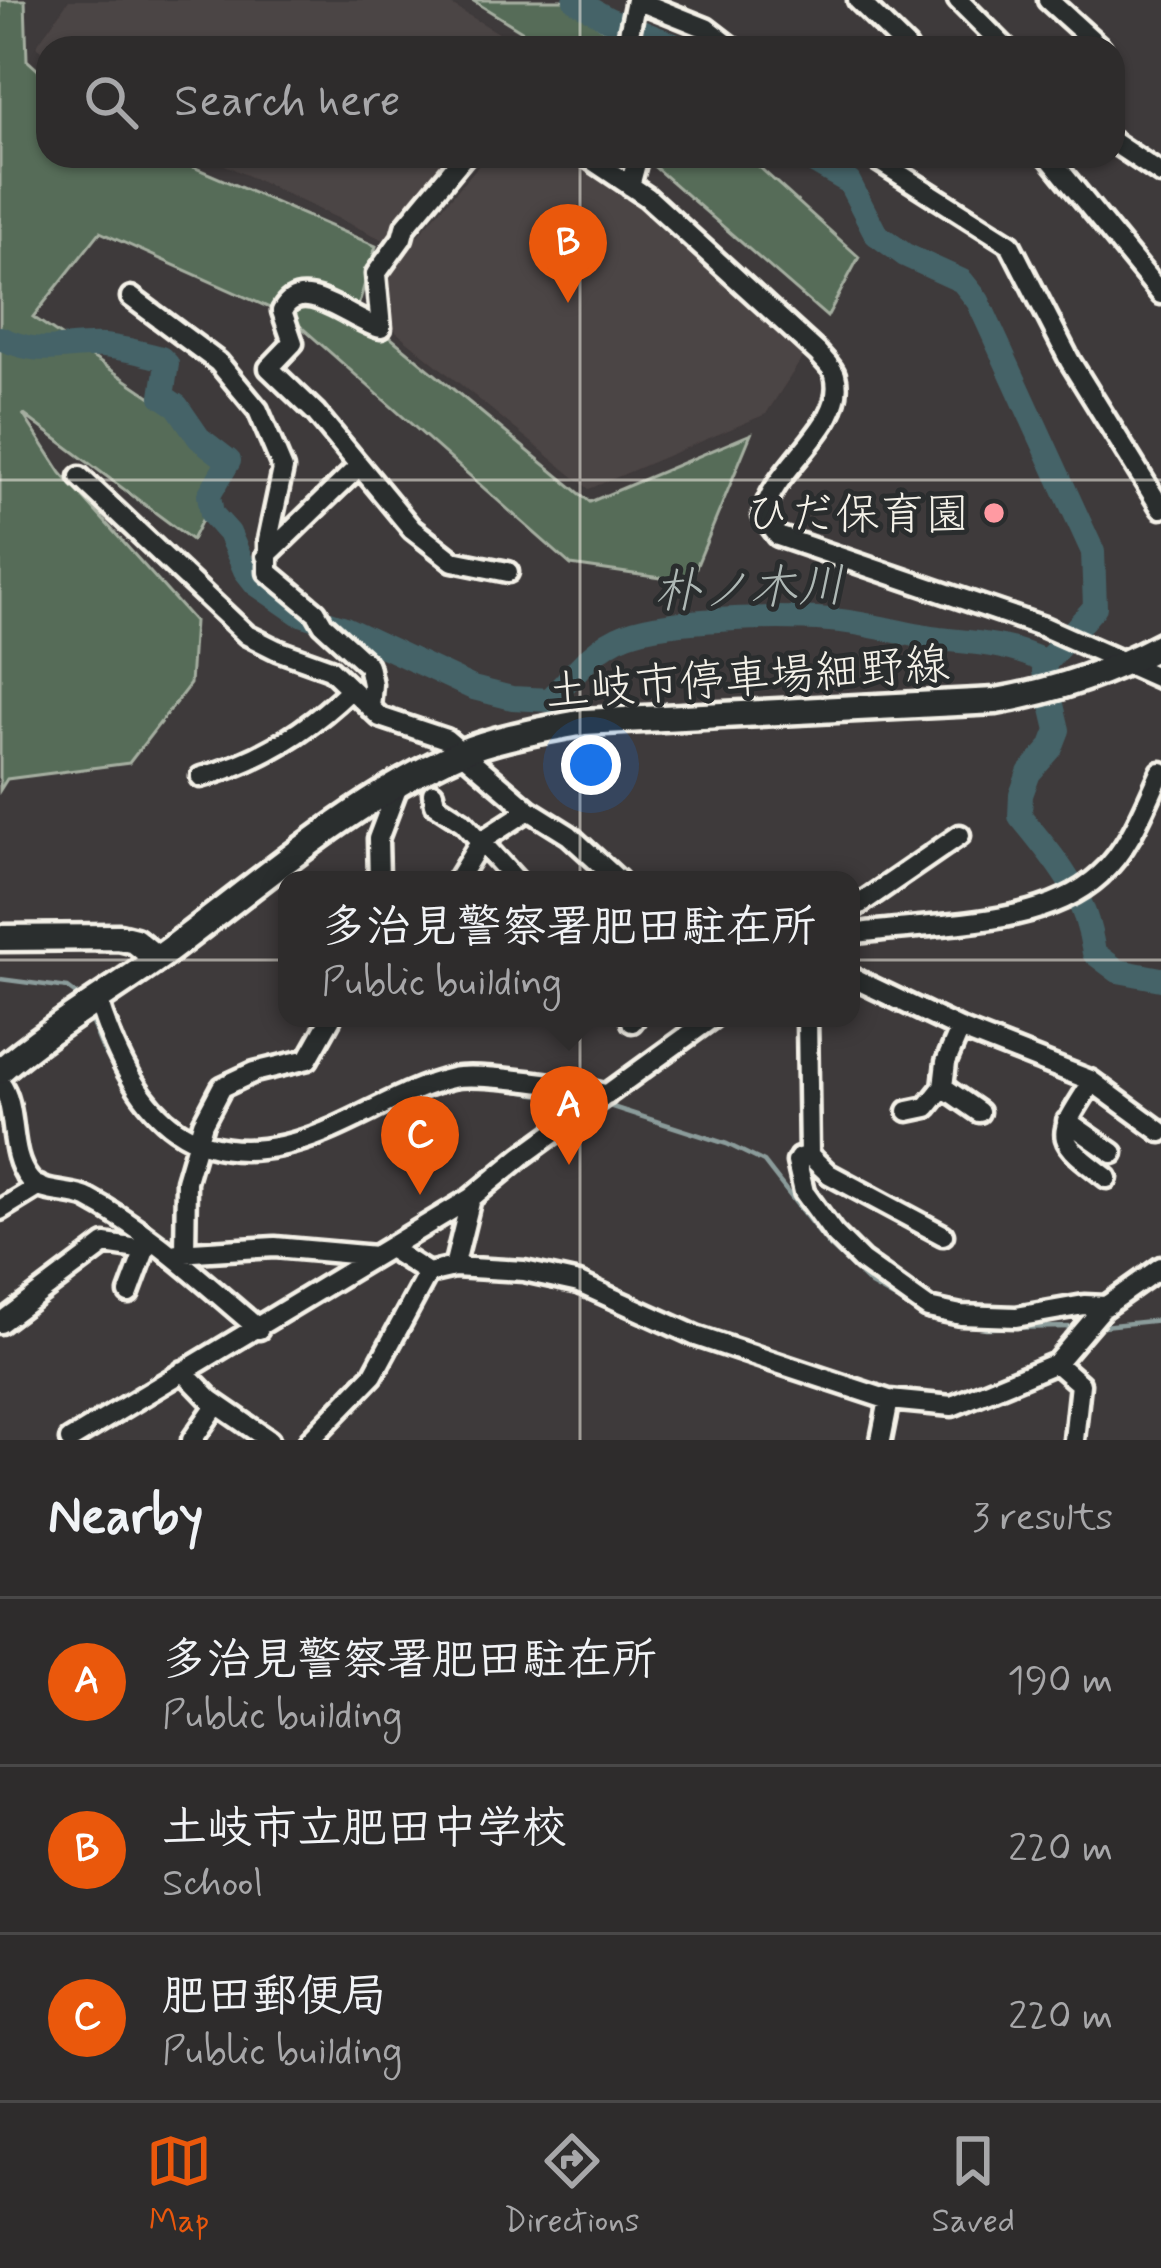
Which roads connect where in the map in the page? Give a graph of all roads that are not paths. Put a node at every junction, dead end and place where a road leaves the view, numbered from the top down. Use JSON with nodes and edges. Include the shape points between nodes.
{"nodes":[{"id":1,"x":636,"y":0,"type":"edge"},
{"id":2,"x":858,"y":0,"type":"edge"},
{"id":3,"x":894,"y":0,"type":"edge"},
{"id":4,"x":958,"y":0,"type":"edge"},
{"id":5,"x":1048,"y":0,"type":"edge"},
{"id":6,"x":878,"y":18,"type":"junction"},
{"id":7,"x":628,"y":36,"type":"edge"},
{"id":8,"x":716,"y":36,"type":"edge"},
{"id":9,"x":895,"y":36,"type":"edge"},
{"id":10,"x":994,"y":36,"type":"edge"},
{"id":11,"x":1088,"y":36,"type":"edge"},
{"id":12,"x":1125,"y":150,"type":"edge"},
{"id":13,"x":454,"y":168,"type":"edge"},
{"id":14,"x":604,"y":168,"type":"edge"},
{"id":15,"x":635,"y":168,"type":"edge"},
{"id":16,"x":890,"y":168,"type":"edge"},
{"id":17,"x":1058,"y":168,"type":"edge"},
{"id":18,"x":1161,"y":174,"type":"edge"},
{"id":19,"x":630,"y":186,"type":"junction"},
{"id":20,"x":1161,"y":294,"type":"edge"},
{"id":21,"x":131,"y":297,"type":"dead end"},
{"id":22,"x":269,"y":368,"type":"junction"},
{"id":23,"x":243,"y":388,"type":"junction"},
{"id":24,"x":359,"y":466,"type":"junction"},
{"id":25,"x":80,"y":477,"type":"dead end"},
{"id":26,"x":1161,"y":508,"type":"edge"},
{"id":27,"x":266,"y":556,"type":"junction"},
{"id":28,"x":508,"y":572,"type":"dead end"},
{"id":29,"x":1161,"y":645,"type":"edge"},
{"id":30,"x":1126,"y":664,"type":"junction"},
{"id":31,"x":1161,"y":679,"type":"edge"},
{"id":32,"x":351,"y":689,"type":"junction"},
{"id":33,"x":370,"y":707,"type":"junction"},
{"id":34,"x":461,"y":752,"type":"junction"},
{"id":35,"x":1161,"y":772,"type":"edge"},
{"id":36,"x":201,"y":777,"type":"dead end"},
{"id":37,"x":398,"y":786,"type":"junction"},
{"id":38,"x":434,"y":793,"type":"dead end"},
{"id":39,"x":529,"y":810,"type":"junction"},
{"id":40,"x":960,"y":835,"type":"dead end"},
{"id":41,"x":481,"y":841,"type":"junction"},
{"id":42,"x":280,"y":871,"type":"edge"},
{"id":43,"x":379,"y":871,"type":"edge"},
{"id":44,"x":463,"y":871,"type":"edge"},
{"id":45,"x":508,"y":871,"type":"edge"},
{"id":46,"x":607,"y":871,"type":"edge"},
{"id":47,"x":278,"y":872,"type":"edge"},
{"id":48,"x":860,"y":904,"type":"edge"},
{"id":49,"x":860,"y":933,"type":"edge"},
{"id":50,"x":0,"y":938,"type":"edge"},
{"id":51,"x":157,"y":959,"type":"junction"},
{"id":52,"x":860,"y":981,"type":"edge"},
{"id":53,"x":89,"y":1003,"type":"junction"},
{"id":54,"x":326,"y":1027,"type":"edge"},
{"id":55,"x":700,"y":1027,"type":"edge"},
{"id":56,"x":807,"y":1027,"type":"edge"},
{"id":57,"x":960,"y":1029,"type":"junction"},
{"id":58,"x":0,"y":1071,"type":"edge"},
{"id":59,"x":1092,"y":1082,"type":"junction"},
{"id":60,"x":0,"y":1083,"type":"edge"},
{"id":61,"x":943,"y":1087,"type":"junction"},
{"id":62,"x":606,"y":1096,"type":"junction"},
{"id":63,"x":908,"y":1111,"type":"dead end"},
{"id":64,"x":979,"y":1112,"type":"dead end"},
{"id":65,"x":1067,"y":1121,"type":"junction"},
{"id":66,"x":1161,"y":1132,"type":"edge"},
{"id":67,"x":195,"y":1148,"type":"junction"},
{"id":68,"x":1113,"y":1154,"type":"dead end"},
{"id":69,"x":809,"y":1155,"type":"junction"},
{"id":70,"x":1106,"y":1178,"type":"dead end"},
{"id":71,"x":39,"y":1186,"type":"junction"},
{"id":72,"x":470,"y":1198,"type":"junction"},
{"id":73,"x":0,"y":1210,"type":"edge"},
{"id":74,"x":943,"y":1235,"type":"dead end"},
{"id":75,"x":163,"y":1250,"type":"junction"},
{"id":76,"x":382,"y":1252,"type":"junction"},
{"id":77,"x":454,"y":1267,"type":"junction"},
{"id":78,"x":1161,"y":1267,"type":"edge"},
{"id":79,"x":428,"y":1273,"type":"junction"},
{"id":80,"x":129,"y":1294,"type":"dead end"},
{"id":81,"x":1093,"y":1321,"type":"junction"},
{"id":82,"x":0,"y":1323,"type":"edge"},
{"id":83,"x":678,"y":1328,"type":"junction"},
{"id":84,"x":259,"y":1329,"type":"junction"},
{"id":85,"x":669,"y":1350,"type":"dead end"},
{"id":86,"x":1056,"y":1363,"type":"junction"},
{"id":87,"x":184,"y":1371,"type":"junction"},
{"id":88,"x":889,"y":1400,"type":"junction"},
{"id":89,"x":217,"y":1404,"type":"junction"},
{"id":90,"x":70,"y":1440,"type":"edge"},
{"id":91,"x":192,"y":1440,"type":"edge"},
{"id":92,"x":269,"y":1440,"type":"edge"},
{"id":93,"x":310,"y":1440,"type":"edge"},
{"id":94,"x":881,"y":1440,"type":"edge"},
{"id":95,"x":1073,"y":1440,"type":"edge"}],
"edges":[{"from":1,"to":7,"type":"street"},
{"from":1,"to":8,"type":"street"},
{"from":2,"to":6,"type":"street"},
{"from":3,"to":6,"type":"street"},
{"from":4,"to":10,"type":"street"},
{"from":5,"to":11,"type":"street"},
{"from":6,"to":9,"type":"street"},
{"from":12,"to":18,"type":"street"},
{"from":13,"to":22,"type":"street","via":[[376,274],[381,328],[305,295],[290,299],[282,311],[293,343]]},
{"from":14,"to":19,"type":"street"},
{"from":15,"to":19,"type":"street"},
{"from":16,"to":26,"type":"street","via":[[1010,244],[1070,361]]},
{"from":17,"to":20,"type":"street"},
{"from":19,"to":30,"type":"street","via":[[835,373],[824,425],[768,493],[764,515],[778,536],[1044,627]]},
{"from":21,"to":23,"type":"street"},
{"from":22,"to":23,"type":"street"},
{"from":22,"to":24,"type":"street"},
{"from":23,"to":27,"type":"street","via":[[283,469]]},
{"from":24,"to":27,"type":"street"},
{"from":24,"to":28,"type":"street","via":[[402,519],[453,561]]},
{"from":25,"to":32,"type":"street","via":[[248,634],[330,669]]},
{"from":27,"to":33,"type":"street","via":[[268,572],[368,665]]},
{"from":29,"to":30,"type":"main road","name":"土岐市停車場細野線"},
{"from":30,"to":31,"type":"street"},
{"from":30,"to":34,"type":"main road","name":"土岐市停車場細野線","via":[[996,701],[584,722]]},
{"from":32,"to":33,"type":"street"},
{"from":32,"to":36,"type":"street","via":[[318,722]]},
{"from":33,"to":34,"type":"street"},
{"from":34,"to":37,"type":"main road","name":"土岐市停車場細野線"},
{"from":34,"to":39,"type":"street"},
{"from":35,"to":49,"type":"street","via":[[1122,849],[1082,887],[998,917]]},
{"from":37,"to":42,"type":"main road","name":"土岐市停車場細野線"},
{"from":37,"to":43,"type":"street","via":[[378,839]]},
{"from":38,"to":41,"type":"street","via":[[435,804]]},
{"from":39,"to":41,"type":"street"},
{"from":39,"to":46,"type":"street"},
{"from":40,"to":48,"type":"street"},
{"from":41,"to":44,"type":"street"},
{"from":41,"to":45,"type":"street"},
{"from":47,"to":51,"type":"main road","name":"土岐市停車場細野線"},
{"from":50,"to":51,"type":"main road","via":[[119,937]]},
{"from":51,"to":53,"type":"main road","name":"土岐市停車場細野線"},
{"from":52,"to":57,"type":"street"},
{"from":53,"to":58,"type":"main road","name":"土岐市停車場細野線"},
{"from":53,"to":67,"type":"street","via":[[134,1087]]},
{"from":54,"to":67,"type":"street","via":[[308,1058],[226,1082]]},
{"from":55,"to":62,"type":"street"},
{"from":56,"to":69,"type":"street"},
{"from":57,"to":59,"type":"street"},
{"from":57,"to":61,"type":"street"},
{"from":59,"to":65,"type":"street"},
{"from":59,"to":66,"type":"street"},
{"from":60,"to":71,"type":"street","via":[[19,1155]]},
{"from":61,"to":63,"type":"street","via":[[927,1107]]},
{"from":61,"to":64,"type":"street"},
{"from":62,"to":67,"type":"street","via":[[467,1076],[279,1147]]},
{"from":62,"to":72,"type":"street"},
{"from":65,"to":68,"type":"street"},
{"from":65,"to":70,"type":"street","via":[[1065,1144]]},
{"from":67,"to":75,"type":"street"},
{"from":69,"to":74,"type":"street"},
{"from":69,"to":81,"type":"street","via":[[797,1162],[811,1204],[862,1262],[915,1301],[940,1312],[1016,1317],[1084,1305]]},
{"from":71,"to":73,"type":"street"},
{"from":71,"to":75,"type":"street","via":[[86,1197]]},
{"from":72,"to":76,"type":"street"},
{"from":72,"to":77,"type":"street"},
{"from":75,"to":76,"type":"street"},
{"from":75,"to":80,"type":"street"},
{"from":75,"to":82,"type":"street","via":[[105,1244]]},
{"from":75,"to":84,"type":"street"},
{"from":76,"to":79,"type":"street"},
{"from":76,"to":84,"type":"street"},
{"from":77,"to":79,"type":"street"},
{"from":77,"to":83,"type":"street","via":[[579,1283]]},
{"from":78,"to":81,"type":"street"},
{"from":79,"to":93,"type":"street","via":[[373,1375]]},
{"from":81,"to":86,"type":"street"},
{"from":83,"to":85,"type":"street"},
{"from":83,"to":88,"type":"street"},
{"from":84,"to":87,"type":"street"},
{"from":86,"to":88,"type":"street","via":[[952,1406]]},
{"from":86,"to":95,"type":"street","via":[[1080,1384]]},
{"from":87,"to":89,"type":"street"},
{"from":87,"to":90,"type":"street"},
{"from":88,"to":94,"type":"street"},
{"from":89,"to":91,"type":"street"},
{"from":89,"to":92,"type":"street"}]}
